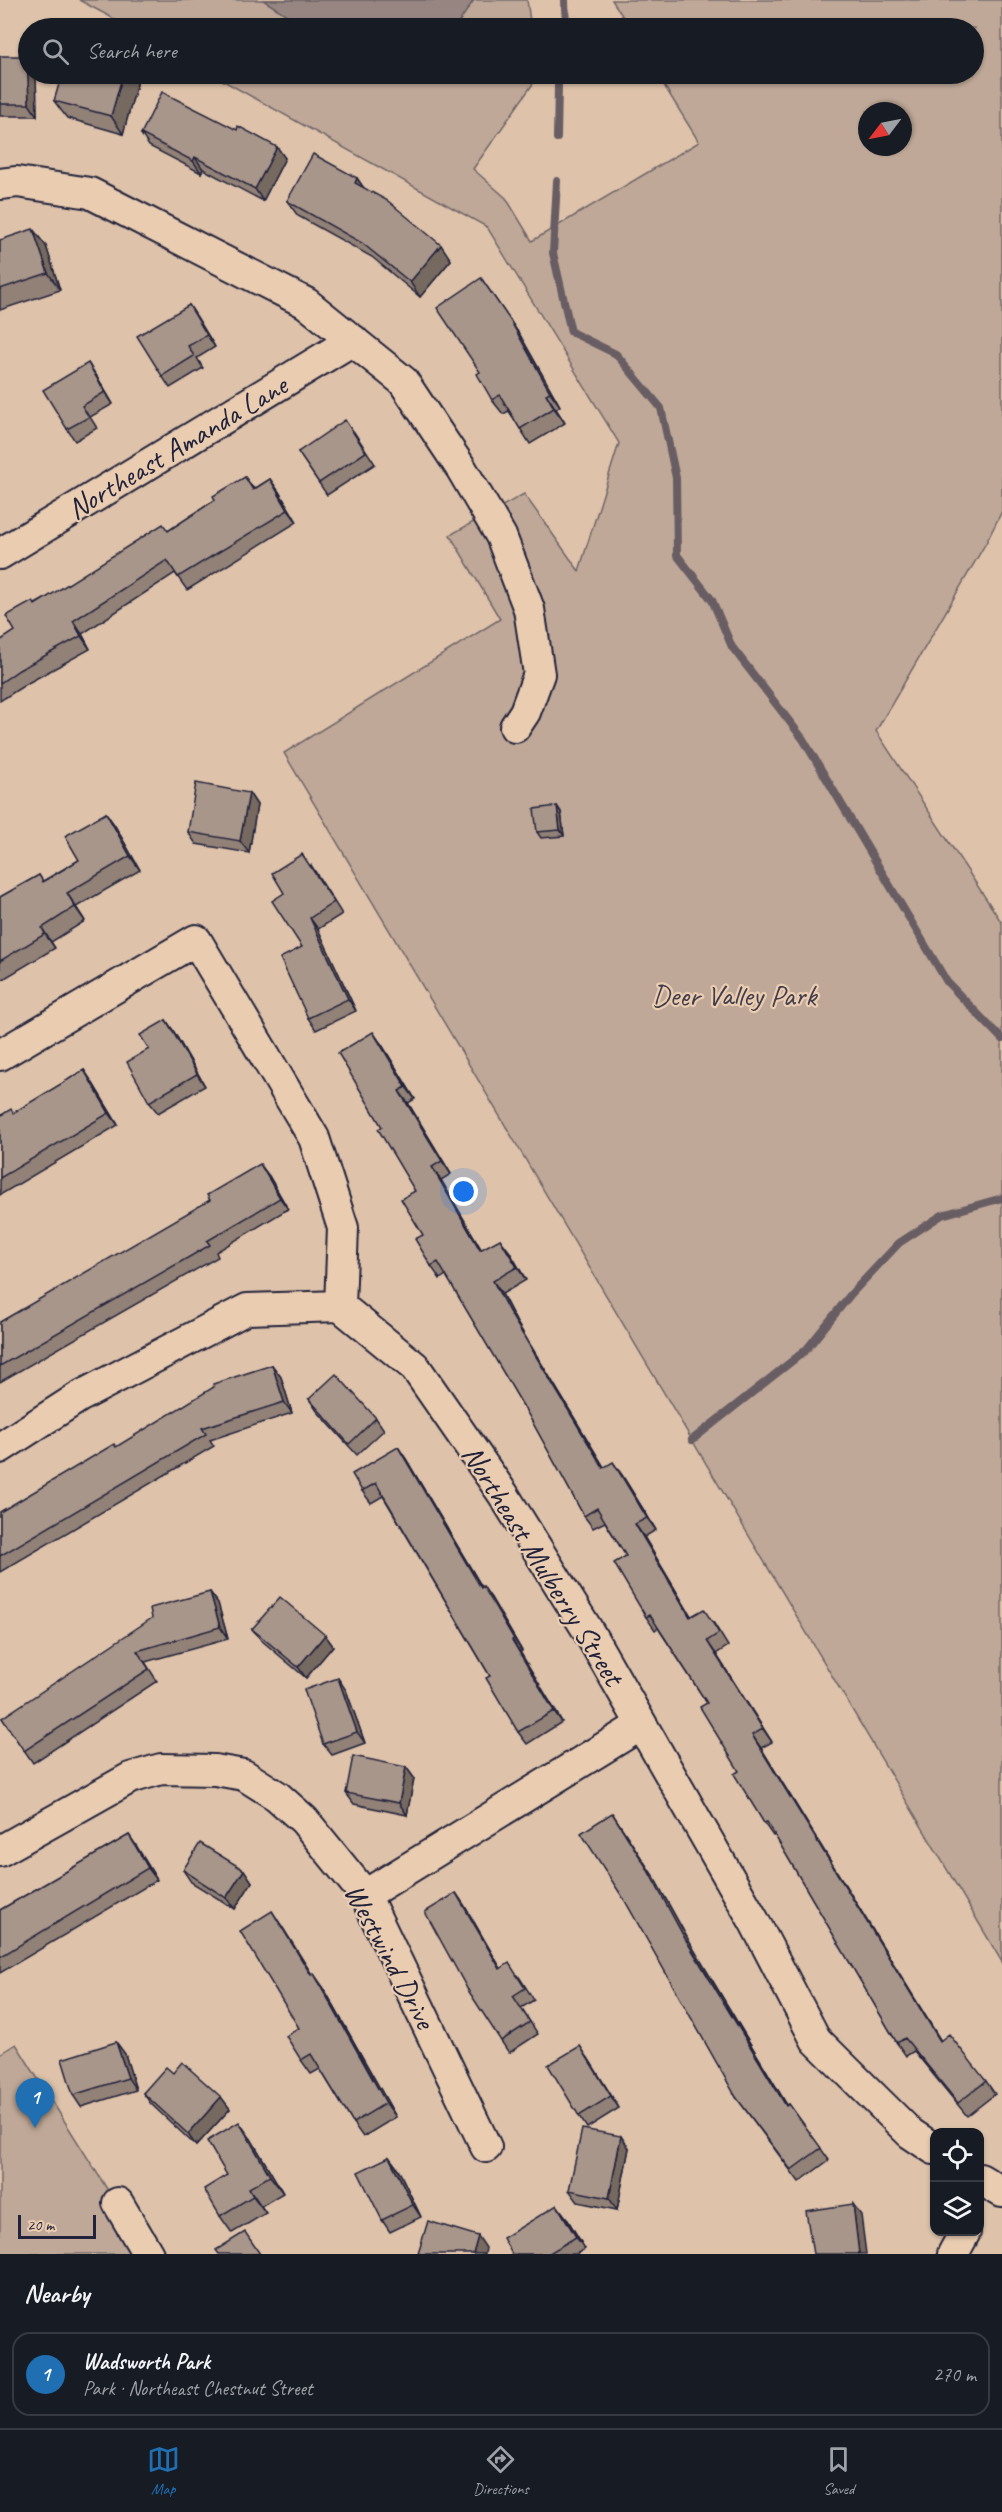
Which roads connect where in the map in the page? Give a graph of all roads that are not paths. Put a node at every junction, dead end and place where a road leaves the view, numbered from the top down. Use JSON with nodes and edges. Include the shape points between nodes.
{"nodes":[{"id":1,"x":0,"y":184,"type":"edge"},
{"id":2,"x":353,"y":340,"type":"junction"},
{"id":3,"x":0,"y":554,"type":"edge"},
{"id":4,"x":515,"y":727,"type":"dead end"},
{"id":5,"x":0,"y":1055,"type":"edge"},
{"id":6,"x":340,"y":1306,"type":"junction"},
{"id":7,"x":0,"y":1448,"type":"edge"},
{"id":8,"x":642,"y":1725,"type":"junction"},
{"id":9,"x":0,"y":1851,"type":"edge"},
{"id":10,"x":365,"y":1895,"type":"junction"},
{"id":11,"x":930,"y":2146,"type":"edge"},
{"id":12,"x":486,"y":2147,"type":"dead end"},
{"id":13,"x":118,"y":2203,"type":"dead end"},
{"id":14,"x":963,"y":2236,"type":"edge"},
{"id":15,"x":148,"y":2254,"type":"edge"},
{"id":16,"x":953,"y":2254,"type":"edge"}],
"edges":[{"from":1,"to":2,"type":"street","via":[[17,182],[90,193],[306,303]]},
{"from":2,"to":3,"type":"street","name":"Northeast Amanda Lane"},
{"from":2,"to":4,"type":"street","via":[[403,381],[501,536],[529,609],[539,674]]},
{"from":5,"to":6,"type":"street","via":[[196,940],[314,1138],[343,1228]]},
{"from":6,"to":7,"type":"street","via":[[247,1309],[79,1397]]},
{"from":6,"to":8,"type":"street","name":"Northeast Mulberry Street","via":[[415,1367],[503,1494]]},
{"from":8,"to":10,"type":"street"},
{"from":8,"to":11,"type":"street","name":"Northeast Mulberry Street","via":[[754,1921],[816,2040],[910,2133]]},
{"from":9,"to":10,"type":"street","name":"Westwind Drive","via":[[130,1778],[161,1769],[215,1770],[244,1775],[277,1796],[304,1820]]},
{"from":10,"to":12,"type":"street","name":"Westwind Drive"},
{"from":13,"to":15,"type":"street"},
{"from":14,"to":16,"type":"street"}]}
